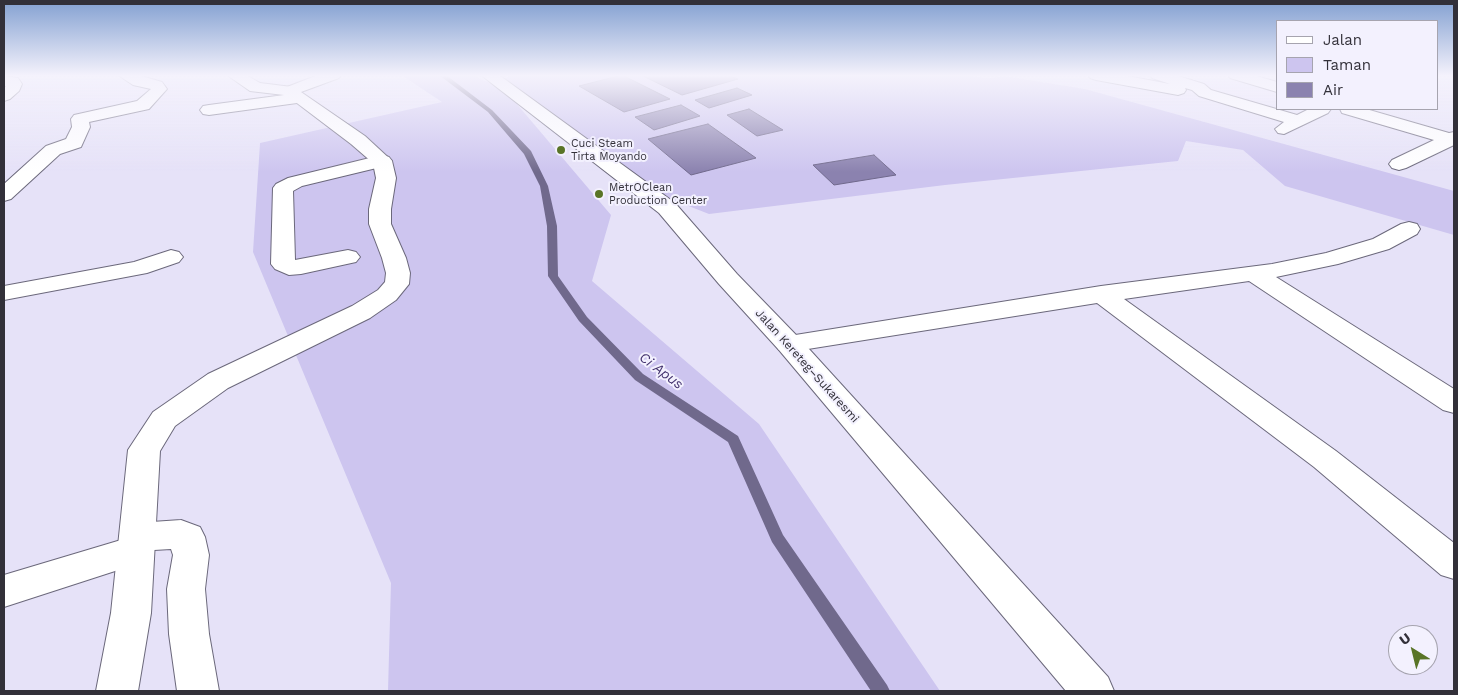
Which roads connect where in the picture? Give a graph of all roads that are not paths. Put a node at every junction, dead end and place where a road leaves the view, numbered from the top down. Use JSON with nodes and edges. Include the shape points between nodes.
{"nodes":[{"id":1,"x":132,"y":107,"type":"edge"},
{"id":2,"x":223,"y":107,"type":"edge"},
{"id":3,"x":313,"y":107,"type":"edge"},
{"id":4,"x":532,"y":107,"type":"edge"},
{"id":5,"x":1244,"y":107,"type":"edge"},
{"id":6,"x":209,"y":110,"type":"dead end"},
{"id":7,"x":1320,"y":110,"type":"edge"},
{"id":8,"x":1352,"y":110,"type":"edge"},
{"id":9,"x":1453,"y":139,"type":"edge"},
{"id":10,"x":382,"y":161,"type":"junction"},
{"id":11,"x":1400,"y":164,"type":"dead end"},
{"id":12,"x":4,"y":195,"type":"edge"},
{"id":13,"x":1408,"y":229,"type":"dead end"},
{"id":14,"x":171,"y":257,"type":"dead end"},
{"id":15,"x":348,"y":257,"type":"dead end"},
{"id":16,"x":1254,"y":274,"type":"junction"},
{"id":17,"x":4,"y":294,"type":"edge"},
{"id":18,"x":1101,"y":294,"type":"junction"},
{"id":19,"x":789,"y":344,"type":"junction"},
{"id":20,"x":1454,"y":403,"type":"edge"},
{"id":21,"x":136,"y":543,"type":"junction"},
{"id":22,"x":1454,"y":564,"type":"edge"},
{"id":23,"x":4,"y":591,"type":"edge"},
{"id":24,"x":117,"y":691,"type":"edge"},
{"id":25,"x":198,"y":691,"type":"edge"},
{"id":26,"x":1093,"y":691,"type":"edge"}],
"edges":[{"from":1,"to":12,"type":"street","via":[[80,119],[81,127],[74,143],[53,150]]},
{"from":2,"to":6,"type":"street"},
{"from":3,"to":10,"type":"street"},
{"from":4,"to":19,"type":"street","name":"Jalan Kereteg–Sukaresmi","via":[[667,208]]},
{"from":5,"to":7,"type":"street","via":[[1292,125]]},
{"from":8,"to":9,"type":"street"},
{"from":9,"to":11,"type":"street"},
{"from":10,"to":15,"type":"street","via":[[295,182],[284,188],[283,264],[289,268],[301,267]]},
{"from":10,"to":21,"type":"street","via":[[386,178],[380,224],[394,258],[397,284],[387,295],[361,312],[218,381],[164,420],[144,450]]},
{"from":13,"to":16,"type":"street","via":[[1381,244]]},
{"from":14,"to":17,"type":"street","via":[[139,268]]},
{"from":16,"to":18,"type":"street"},
{"from":16,"to":20,"type":"street"},
{"from":18,"to":19,"type":"street"},
{"from":18,"to":22,"type":"street","via":[[1325,459]]},
{"from":19,"to":26,"type":"street","name":"Jalan Kereteg–Sukaresmi"},
{"from":21,"to":23,"type":"street"},
{"from":21,"to":24,"type":"street","via":[[131,613]]},
{"from":21,"to":25,"type":"street","via":[[181,534],[187,537],[191,555],[186,589],[189,634]]}]}
